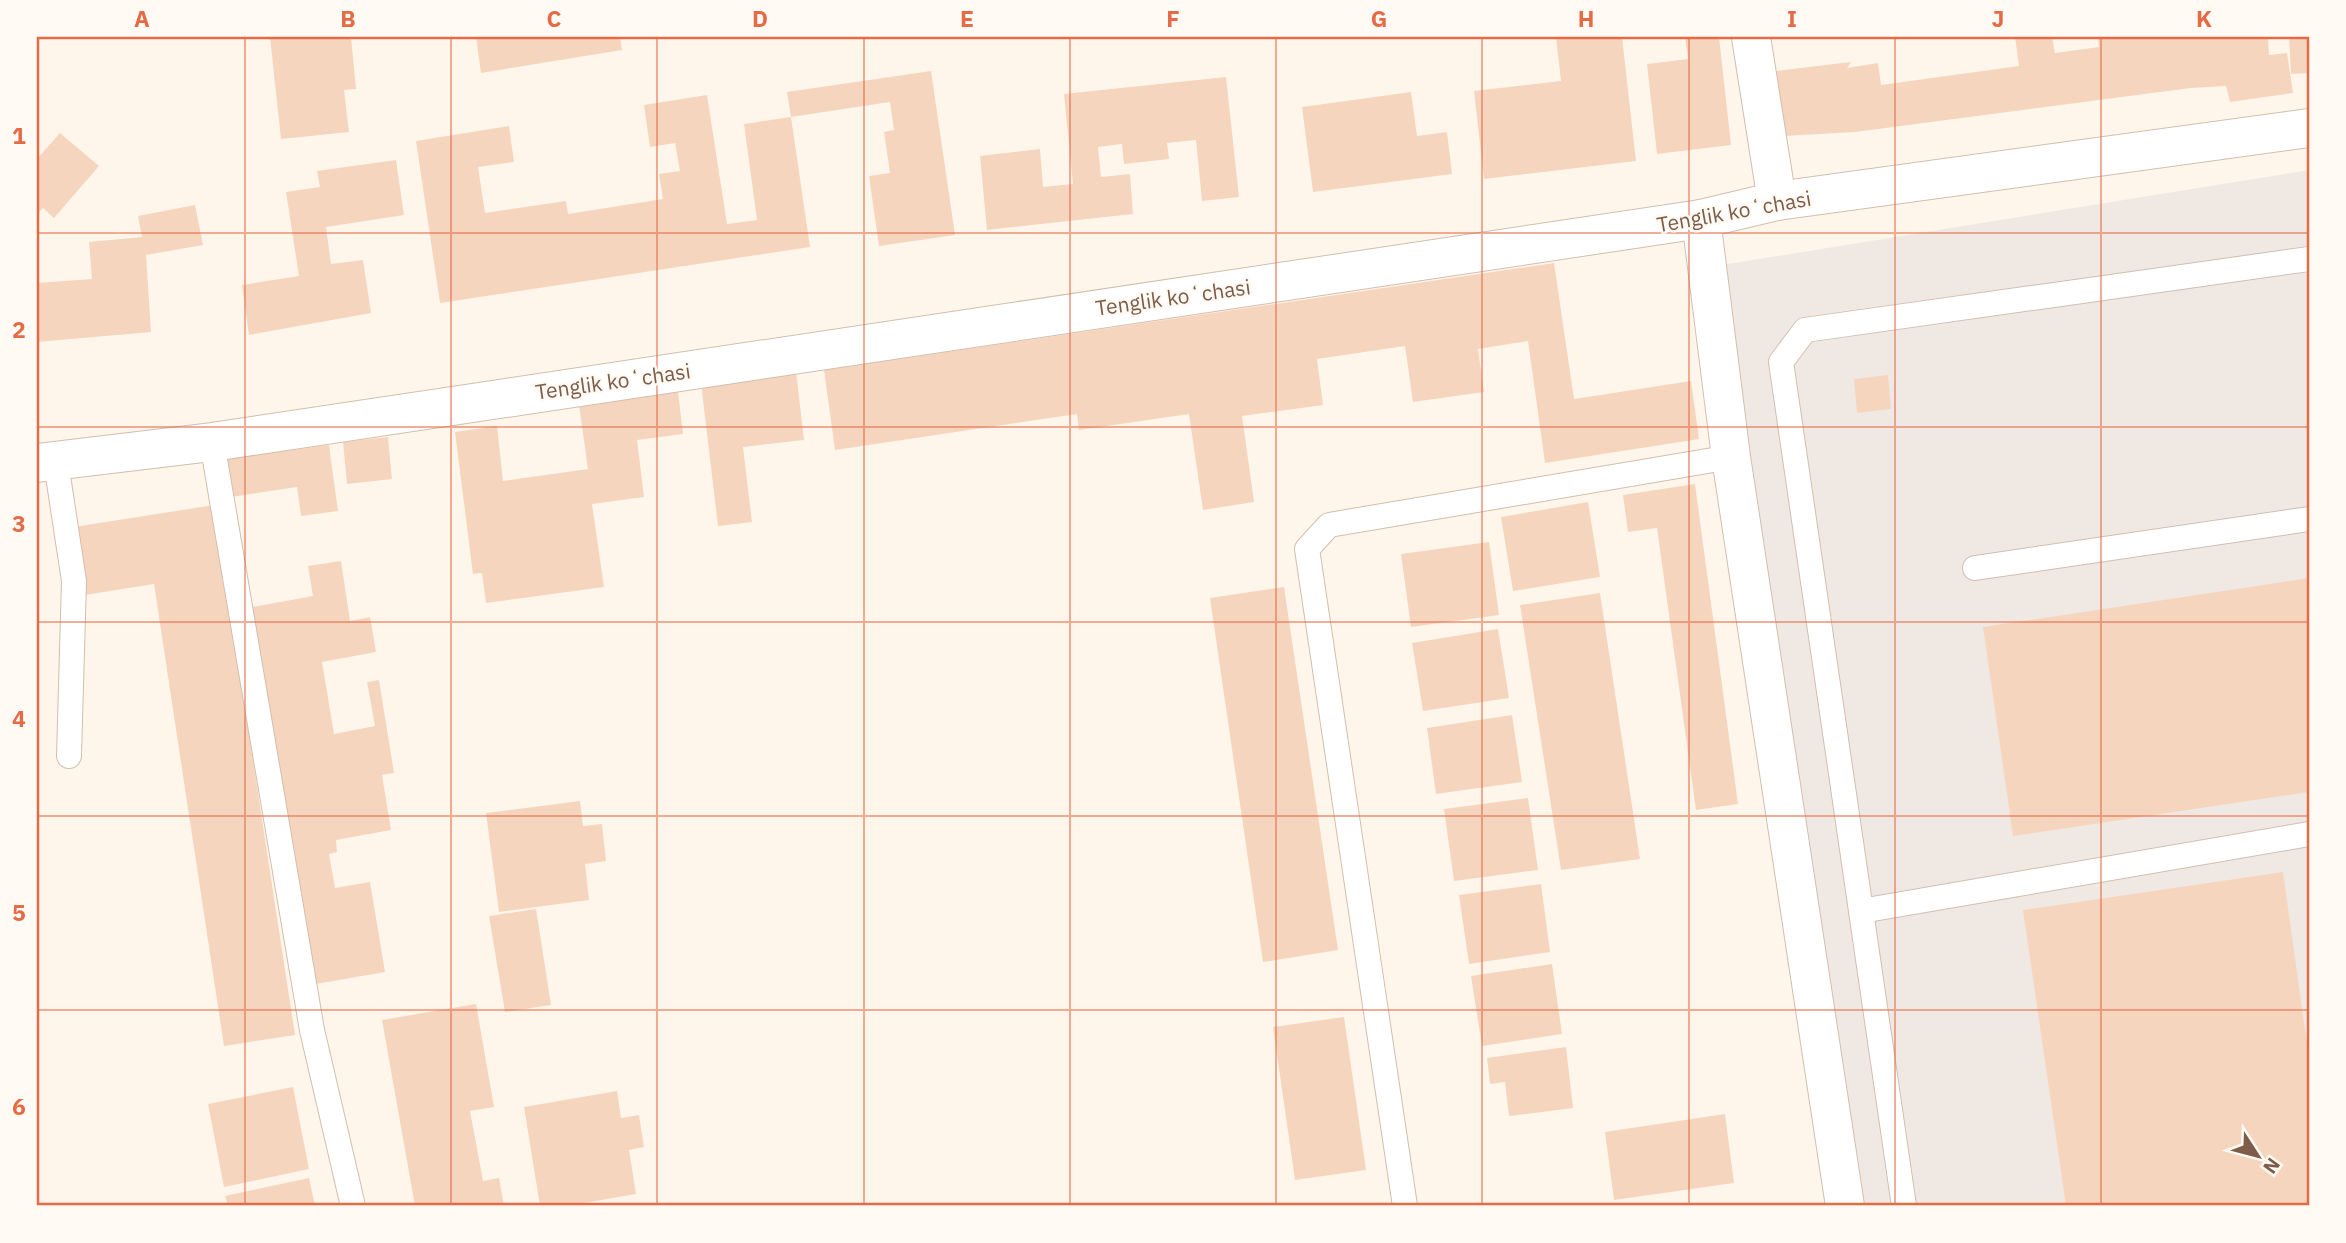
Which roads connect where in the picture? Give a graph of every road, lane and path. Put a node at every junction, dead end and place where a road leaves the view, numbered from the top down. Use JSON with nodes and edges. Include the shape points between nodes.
{"nodes":[{"id":1,"x":1751,"y":37,"type":"edge"},
{"id":2,"x":2309,"y":128,"type":"edge"},
{"id":3,"x":1777,"y":201,"type":"junction"},
{"id":4,"x":1701,"y":219,"type":"junction"},
{"id":5,"x":2309,"y":259,"type":"edge"},
{"id":6,"x":212,"y":442,"type":"junction"},
{"id":7,"x":1731,"y":457,"type":"junction"},
{"id":8,"x":46,"y":463,"type":"edge"},
{"id":9,"x":2309,"y":519,"type":"edge"},
{"id":10,"x":1975,"y":568,"type":"dead end"},
{"id":11,"x":69,"y":756,"type":"dead end"},
{"id":12,"x":2309,"y":834,"type":"edge"},
{"id":13,"x":1861,"y":911,"type":"junction"},
{"id":14,"x":353,"y":1206,"type":"edge"},
{"id":15,"x":1405,"y":1206,"type":"edge"},
{"id":16,"x":1845,"y":1206,"type":"edge"},
{"id":17,"x":1904,"y":1206,"type":"edge"}],
"edges":[{"from":1,"to":3,"type":"street"},
{"from":2,"to":3,"type":"street","name":"Tenglik koʻchasi"},
{"from":3,"to":4,"type":"street","name":"Tenglik koʻchasi"},
{"from":4,"to":6,"type":"street","name":"Tenglik koʻchasi"},
{"from":4,"to":7,"type":"street"},
{"from":5,"to":13,"type":"lane","via":[[1805,330],[1781,362]]},
{"from":6,"to":8,"type":"street","name":"Tenglik koʻchasi"},
{"from":6,"to":14,"type":"lane","via":[[313,1030]]},
{"from":7,"to":15,"type":"lane","via":[[1329,524],[1307,549]]},
{"from":7,"to":16,"type":"street"},
{"from":8,"to":11,"type":"lane","via":[[74,581]]},
{"from":9,"to":10,"type":"lane"},
{"from":12,"to":13,"type":"lane"},
{"from":13,"to":17,"type":"lane"}]}
